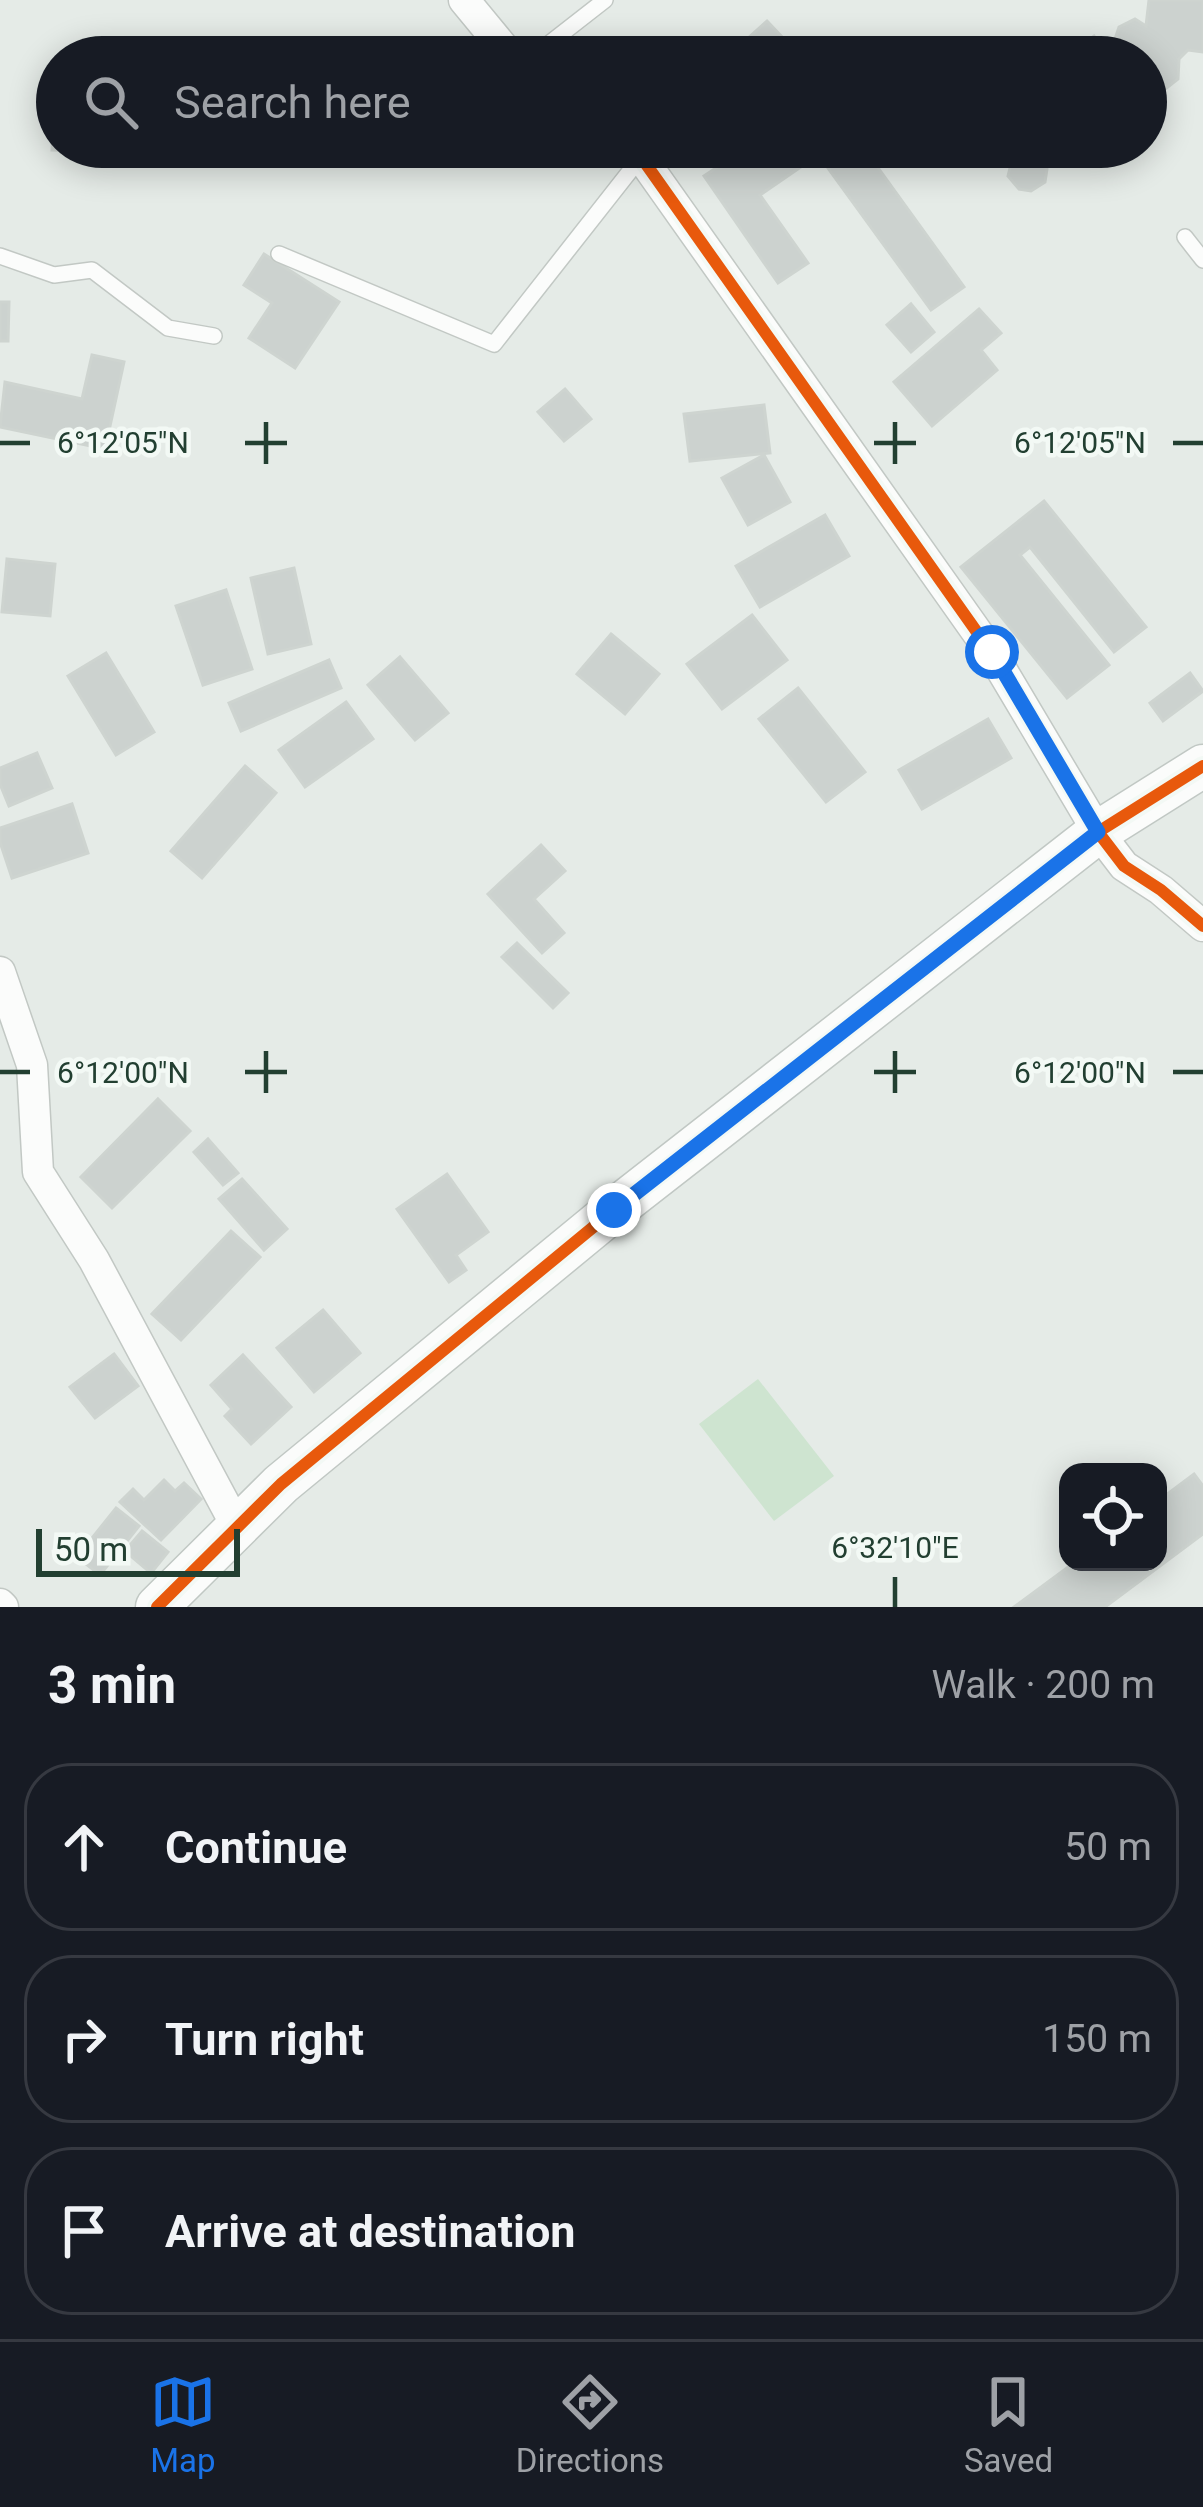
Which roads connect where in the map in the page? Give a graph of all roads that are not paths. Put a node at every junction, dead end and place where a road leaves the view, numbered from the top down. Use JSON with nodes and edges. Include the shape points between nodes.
{"nodes":[{"id":1,"x":464,"y":0,"type":"edge"},
{"id":2,"x":605,"y":0,"type":"edge"},
{"id":3,"x":494,"y":36,"type":"edge"},
{"id":4,"x":559,"y":36,"type":"edge"},
{"id":5,"x":622,"y":168,"type":"edge"},
{"id":6,"x":645,"y":168,"type":"edge"},
{"id":7,"x":1185,"y":237,"type":"dead end"},
{"id":8,"x":279,"y":254,"type":"dead end"},
{"id":9,"x":0,"y":256,"type":"edge"},
{"id":10,"x":1203,"y":260,"type":"edge"},
{"id":11,"x":214,"y":336,"type":"dead end"},
{"id":12,"x":1201,"y":772,"type":"edge"},
{"id":13,"x":1098,"y":832,"type":"junction"},
{"id":14,"x":1203,"y":926,"type":"edge"},
{"id":15,"x":0,"y":972,"type":"edge"},
{"id":16,"x":237,"y":1527,"type":"junction"},
{"id":17,"x":157,"y":1607,"type":"edge"}],
"edges":[{"from":1,"to":3,"type":"street"},
{"from":2,"to":4,"type":"lane"},
{"from":5,"to":8,"type":"lane","via":[[494,344]]},
{"from":6,"to":13,"type":"street","via":[[992,652]]},
{"from":7,"to":10,"type":"lane"},
{"from":9,"to":11,"type":"lane","via":[[54,275],[92,270],[168,328]]},
{"from":12,"to":13,"type":"street"},
{"from":13,"to":14,"type":"street","via":[[1124,866]]},
{"from":13,"to":16,"type":"street","via":[[614,1210]]},
{"from":15,"to":16,"type":"street","via":[[32,1065],[38,1172]]},
{"from":16,"to":17,"type":"street"}]}
